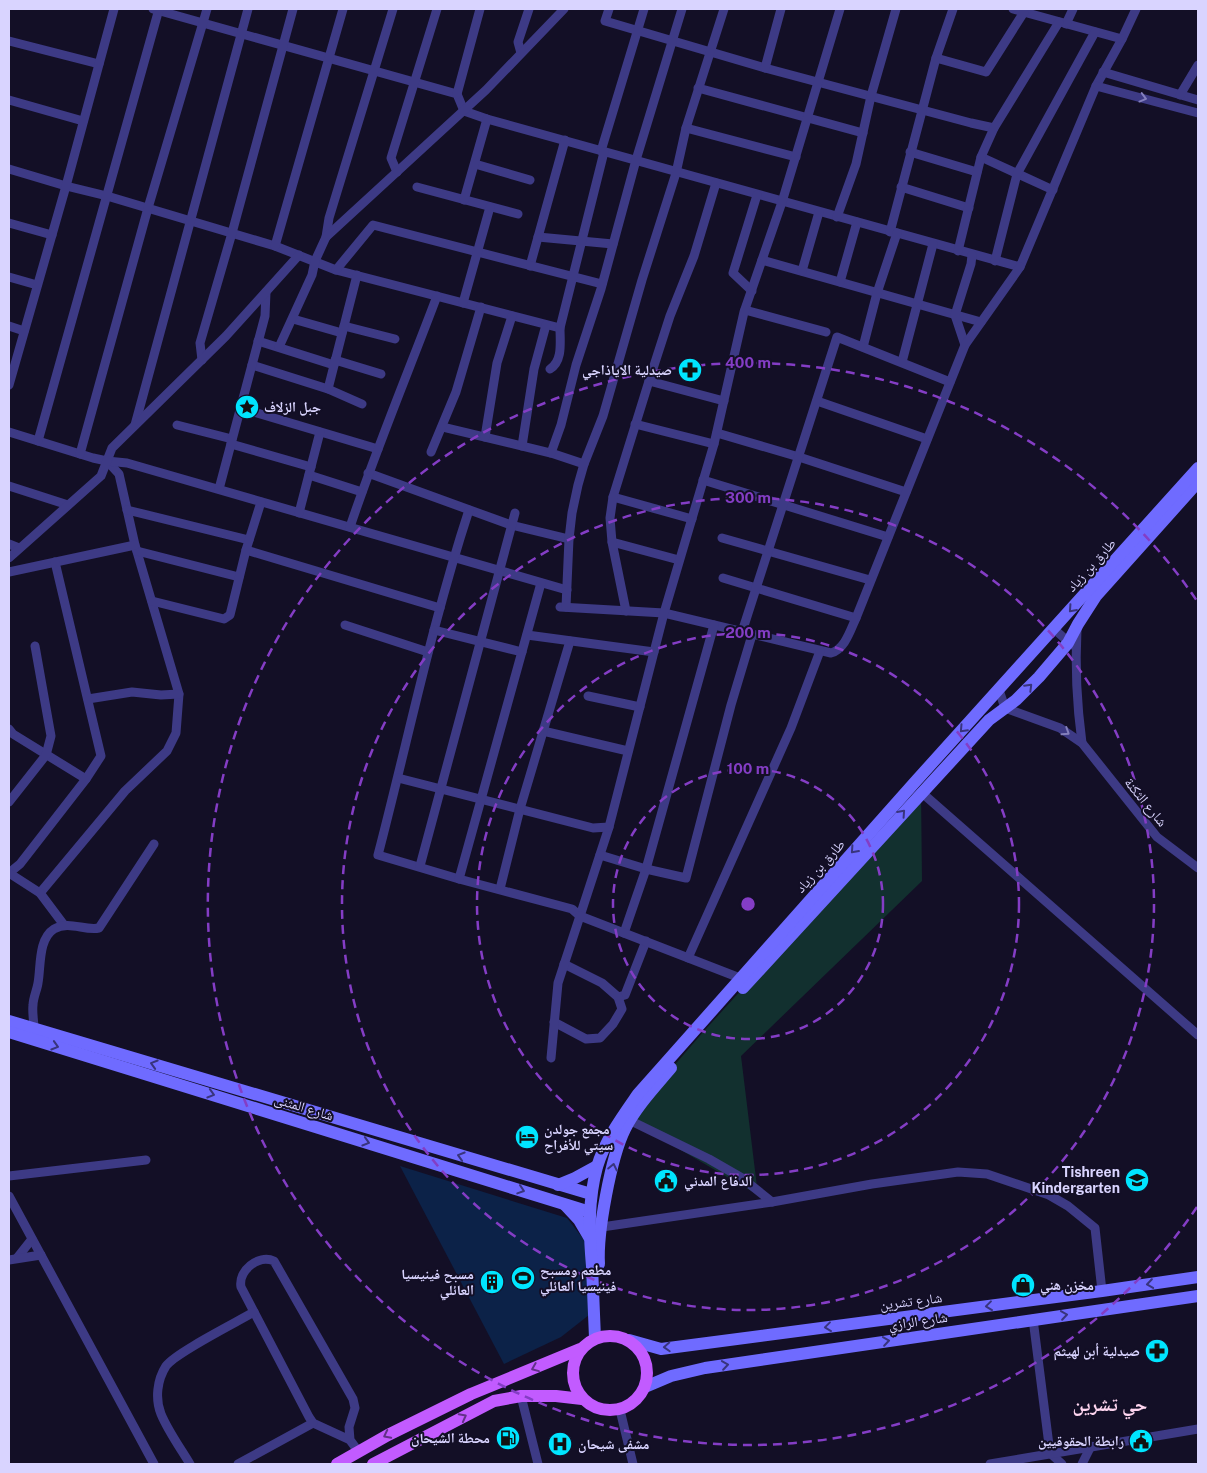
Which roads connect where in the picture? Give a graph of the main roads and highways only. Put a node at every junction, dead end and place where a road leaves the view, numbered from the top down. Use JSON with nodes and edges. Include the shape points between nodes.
{"nodes":[{"id":1,"x":1198,"y":468,"type":"edge"},
{"id":2,"x":1198,"y":482,"type":"edge"},
{"id":3,"x":9,"y":1021,"type":"edge"},
{"id":4,"x":9,"y":1032,"type":"edge"},
{"id":5,"x":597,"y":1166,"type":"junction"},
{"id":6,"x":558,"y":1185,"type":"junction"},
{"id":7,"x":606,"y":1202,"type":"junction"},
{"id":8,"x":563,"y":1204,"type":"junction"},
{"id":9,"x":593,"y":1211,"type":"junction"},
{"id":10,"x":589,"y":1237,"type":"junction"},
{"id":11,"x":1198,"y":1277,"type":"edge"},
{"id":12,"x":1198,"y":1296,"type":"edge"},
{"id":13,"x":598,"y":1338,"type":"junction"},
{"id":14,"x":629,"y":1340,"type":"junction"},
{"id":15,"x":580,"y":1349,"type":"junction"},
{"id":16,"x":645,"y":1387,"type":"junction"},
{"id":17,"x":582,"y":1399,"type":"junction"},
{"id":18,"x":336,"y":1464,"type":"edge"},
{"id":19,"x":373,"y":1464,"type":"edge"}],
"edges":[{"from":1,"to":5,"type":"main road","name":"طارق بن زياد","one_way":true,"via":[[638,1094],[610,1135]]},
{"from":7,"to":2,"type":"main road","one_way":true,"via":[[625,1129],[664,1076],[989,720],[1016,700],[1072,646],[1078,624],[1096,596]]},
{"from":6,"to":3,"type":"main road","name":"شارع المثنى","one_way":true},
{"from":4,"to":8,"type":"main road","name":"شارع المثنى","one_way":true},
{"from":5,"to":6,"type":"main road"},
{"from":5,"to":9,"type":"main road","name":"طارق بن زياد"},
{"from":6,"to":9,"type":"main road","name":"شارع المثنى"},
{"from":7,"to":9,"type":"main road"},
{"from":7,"to":9,"type":"main road","via":[[596,1195]]},
{"from":8,"to":9,"type":"main road","name":"شارع المثنى"},
{"from":8,"to":10,"type":"main road"},
{"from":9,"to":10,"type":"main road","name":"طارق بن زياد"},
{"from":9,"to":13,"type":"main road","via":[[598,1254]]},
{"from":10,"to":13,"type":"main road","name":"طارق بن زياد"},
{"from":11,"to":14,"type":"main road","name":"شارع تشرين","one_way":true,"via":[[661,1349]]},
{"from":16,"to":12,"type":"main road","name":"شارع الرازي","one_way":true,"via":[[671,1376],[705,1368]]},
{"from":13,"to":14,"type":"main road","via":[[611,1335]]},
{"from":13,"to":15,"type":"main road"},
{"from":14,"to":16,"type":"main road","via":[[646,1361]]},
{"from":15,"to":17,"type":"main road","via":[[572,1368],[574,1385]]},
{"from":15,"to":18,"type":"main road","one_way":true,"via":[[471,1394]]},
{"from":16,"to":17,"type":"main road","via":[[632,1404],[620,1410],[592,1407]]},
{"from":19,"to":17,"type":"main road","one_way":true,"via":[[494,1401],[521,1396]]}]}
